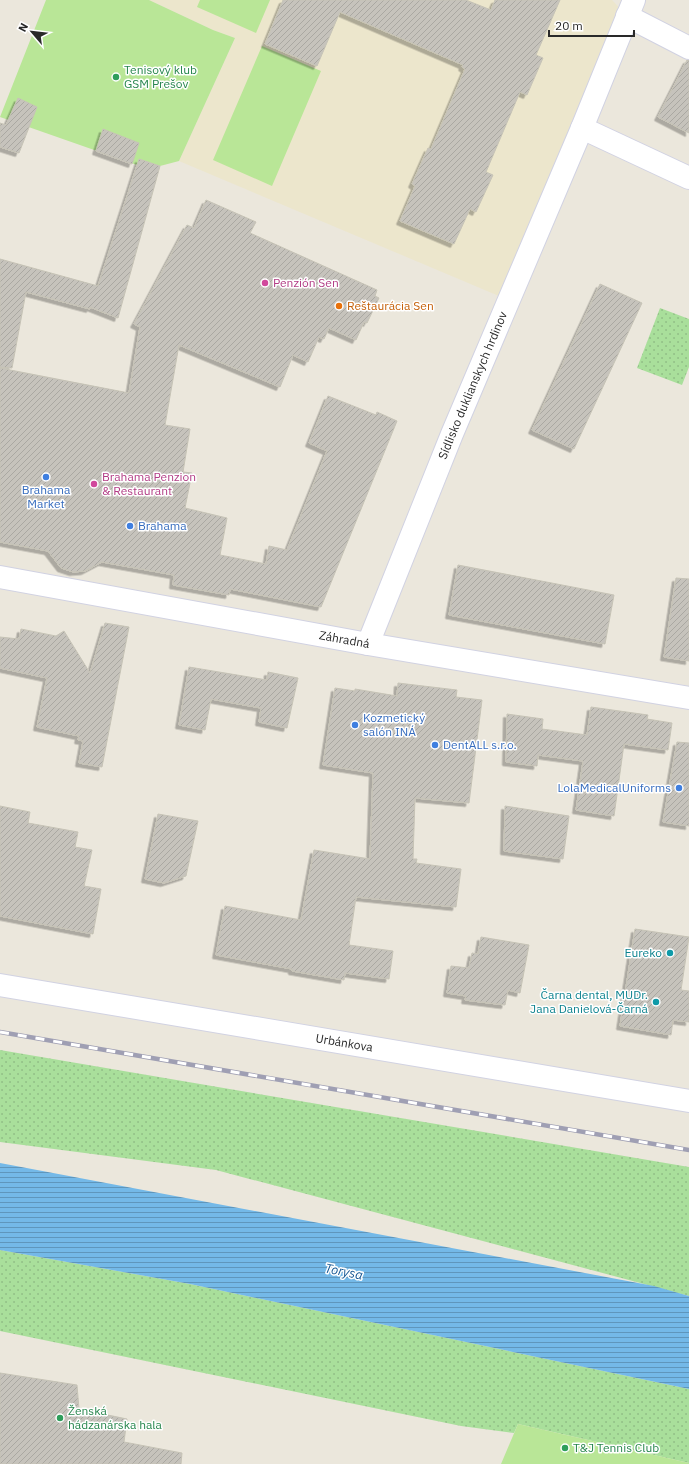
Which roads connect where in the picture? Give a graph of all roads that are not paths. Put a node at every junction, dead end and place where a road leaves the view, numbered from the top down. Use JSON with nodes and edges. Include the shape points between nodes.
{"nodes":[{"id":1,"x":631,"y":8,"type":"edge"},
{"id":2,"x":689,"y":48,"type":"edge"},
{"id":3,"x":582,"y":128,"type":"junction"},
{"id":4,"x":689,"y":178,"type":"edge"},
{"id":5,"x":0,"y":577,"type":"edge"},
{"id":6,"x":368,"y":644,"type":"junction"},
{"id":7,"x":689,"y":698,"type":"edge"},
{"id":8,"x":0,"y":985,"type":"edge"},
{"id":9,"x":689,"y":1101,"type":"edge"}],
"edges":[{"from":1,"to":2,"type":"street","name":"Sídlisko duklianskych hrdinov"},
{"from":1,"to":3,"type":"street","name":"Sídlisko duklianskych hrdinov"},
{"from":3,"to":4,"type":"street"},
{"from":3,"to":6,"type":"street","name":"Sídlisko duklianskych hrdinov","via":[[452,434]]},
{"from":5,"to":6,"type":"street","name":"Záhradná"},
{"from":6,"to":7,"type":"street","name":"Záhradná"},
{"from":8,"to":9,"type":"street","name":"Urbánkova"}]}
